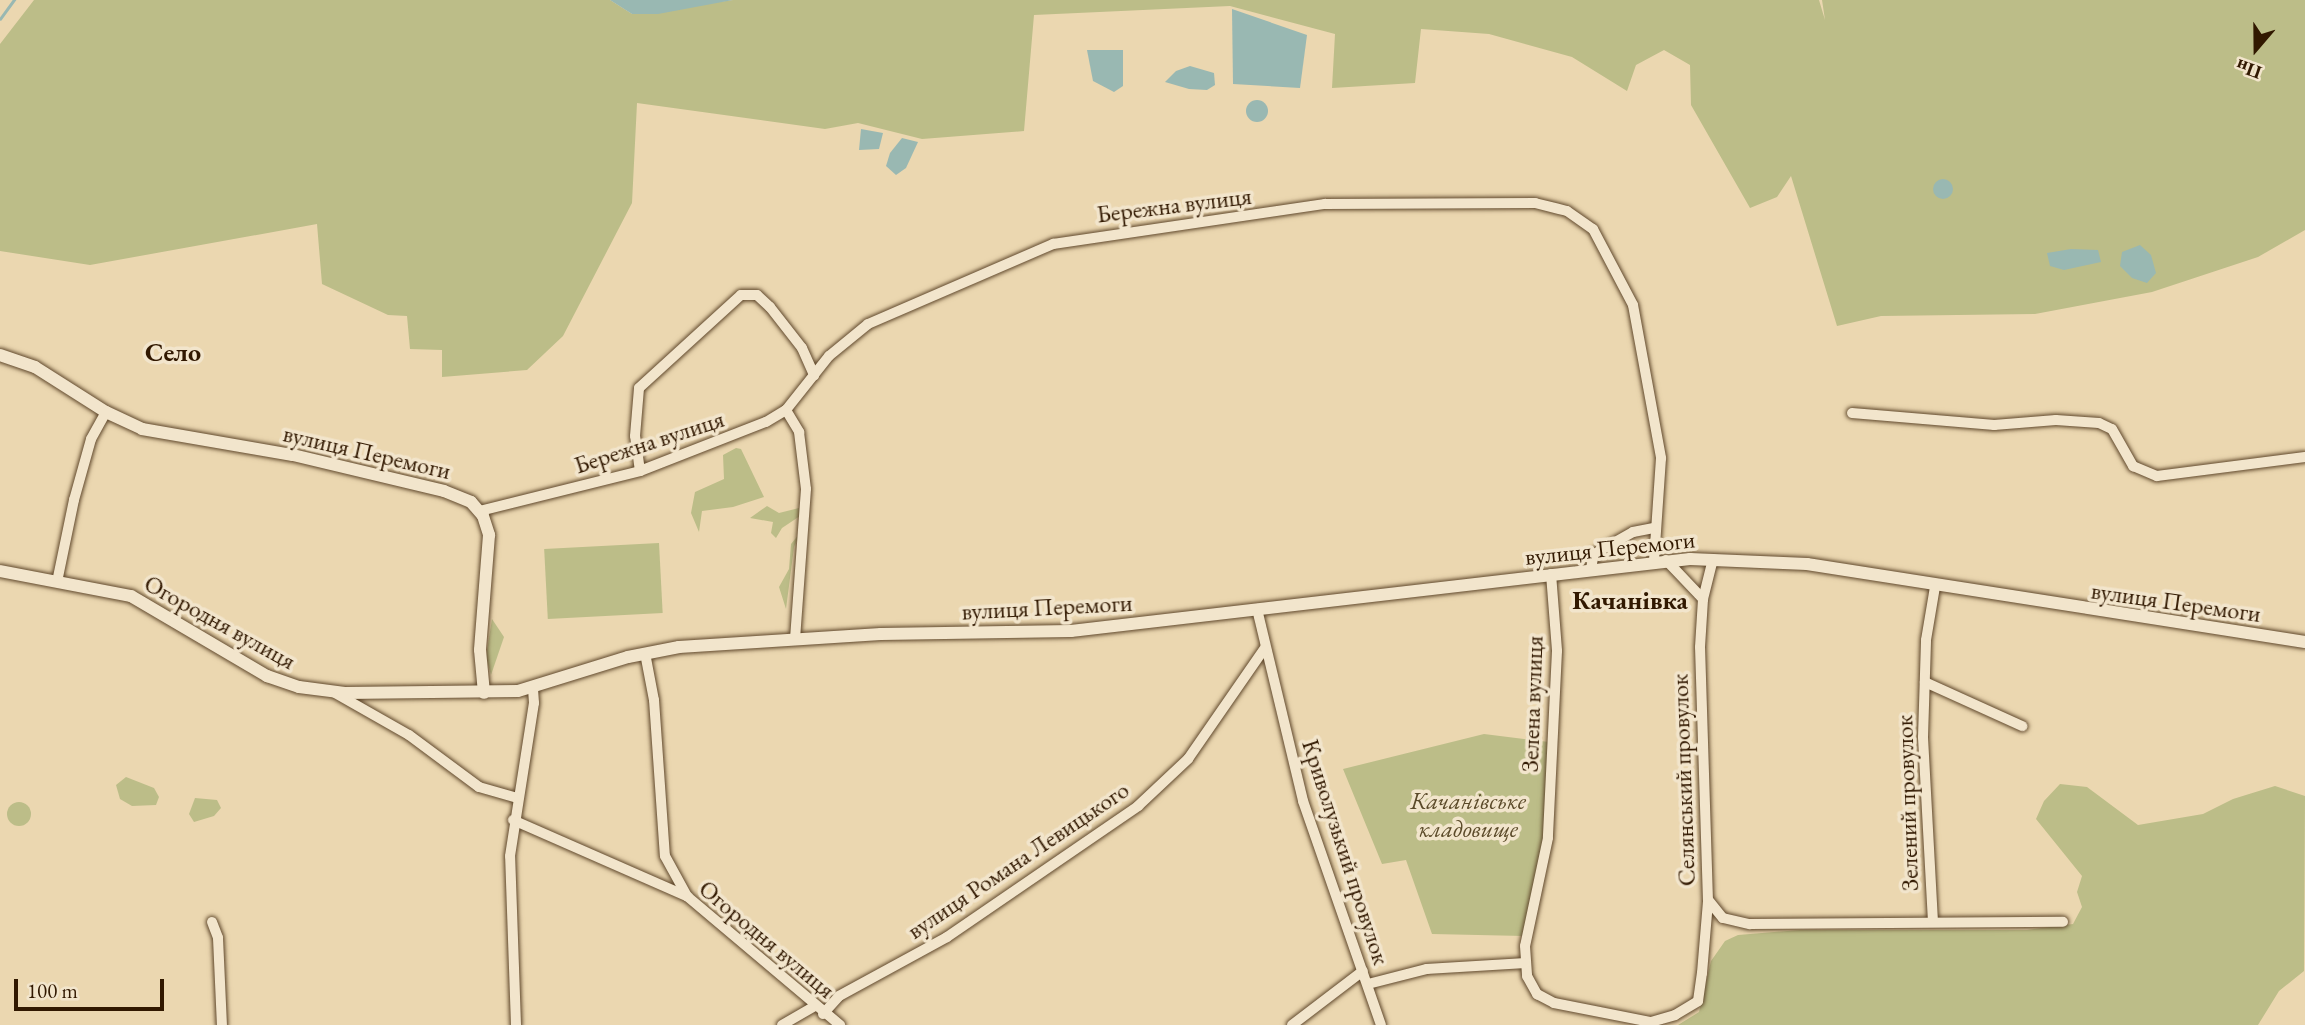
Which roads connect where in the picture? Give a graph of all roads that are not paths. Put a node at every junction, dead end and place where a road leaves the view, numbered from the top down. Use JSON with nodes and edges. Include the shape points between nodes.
{"nodes":[{"id":1,"x":0,"y":355,"type":"edge"},
{"id":2,"x":814,"y":375,"type":"junction"},
{"id":3,"x":786,"y":410,"type":"junction"},
{"id":4,"x":106,"y":412,"type":"junction"},
{"id":5,"x":1852,"y":413,"type":"dead end"},
{"id":6,"x":2305,"y":457,"type":"edge"},
{"id":7,"x":640,"y":471,"type":"junction"},
{"id":8,"x":480,"y":511,"type":"junction"},
{"id":9,"x":1654,"y":528,"type":"junction"},
{"id":10,"x":1713,"y":559,"type":"junction"},
{"id":11,"x":1660,"y":560,"type":"junction"},
{"id":12,"x":1591,"y":568,"type":"junction"},
{"id":13,"x":0,"y":571,"type":"edge"},
{"id":14,"x":1551,"y":574,"type":"junction"},
{"id":15,"x":57,"y":582,"type":"junction"},
{"id":16,"x":1935,"y":587,"type":"junction"},
{"id":17,"x":1703,"y":599,"type":"junction"},
{"id":18,"x":1257,"y":609,"type":"junction"},
{"id":19,"x":795,"y":639,"type":"junction"},
{"id":20,"x":2305,"y":642,"type":"edge"},
{"id":21,"x":1265,"y":648,"type":"junction"},
{"id":22,"x":645,"y":653,"type":"junction"},
{"id":23,"x":1925,"y":682,"type":"junction"},
{"id":24,"x":533,"y":688,"type":"junction"},
{"id":25,"x":334,"y":692,"type":"junction"},
{"id":26,"x":484,"y":693,"type":"junction"},
{"id":27,"x":2022,"y":726,"type":"dead end"},
{"id":28,"x":517,"y":798,"type":"junction"},
{"id":29,"x":513,"y":820,"type":"junction"},
{"id":30,"x":688,"y":897,"type":"junction"},
{"id":31,"x":1708,"y":901,"type":"junction"},
{"id":32,"x":212,"y":922,"type":"dead end"},
{"id":33,"x":1933,"y":922,"type":"junction"},
{"id":34,"x":2063,"y":922,"type":"dead end"},
{"id":35,"x":1525,"y":963,"type":"junction"},
{"id":36,"x":1363,"y":971,"type":"junction"},
{"id":37,"x":1368,"y":984,"type":"junction"},
{"id":38,"x":813,"y":1007,"type":"junction"},
{"id":39,"x":823,"y":1014,"type":"junction"},
{"id":40,"x":222,"y":1025,"type":"edge"},
{"id":41,"x":516,"y":1025,"type":"edge"},
{"id":42,"x":782,"y":1025,"type":"edge"},
{"id":43,"x":840,"y":1025,"type":"edge"},
{"id":44,"x":1292,"y":1025,"type":"edge"},
{"id":45,"x":1381,"y":1025,"type":"edge"}],
"edges":[{"from":1,"to":4,"type":"street","name":"вулиця Перемоги","via":[[35,367]]},
{"from":2,"to":3,"type":"street","name":"Бережна вулиця"},
{"from":2,"to":7,"type":"street","via":[[802,348],[770,307],[753,293],[741,295],[639,388],[635,436]]},
{"from":2,"to":9,"type":"street","name":"Бережна вулиця","via":[[849,338],[885,314],[1065,241],[1184,228],[1325,204],[1547,204],[1593,229],[1633,305],[1661,458]]},
{"from":3,"to":7,"type":"street","name":"Бережна вулиця","via":[[716,444]]},
{"from":3,"to":19,"type":"street","via":[[799,432],[806,479]]},
{"from":4,"to":8,"type":"street","name":"вулиця Перемоги","via":[[142,429],[283,453],[443,491],[468,500]]},
{"from":4,"to":15,"type":"street","via":[[91,439]]},
{"from":5,"to":6,"type":"street","via":[[1994,425],[2056,420],[2099,423],[2112,429],[2133,467],[2158,476]]},
{"from":7,"to":8,"type":"street","name":"Бережна вулиця"},
{"from":8,"to":26,"type":"street","via":[[489,539],[480,650]]},
{"from":9,"to":11,"type":"street","name":"Бережна вулиця"},
{"from":9,"to":12,"type":"street","via":[[1633,532],[1594,554]]},
{"from":10,"to":11,"type":"street","name":"вулиця Перемоги"},
{"from":10,"to":16,"type":"street","name":"вулиця Перемоги","via":[[1807,564]]},
{"from":10,"to":17,"type":"street","name":"Селянський провулок"},
{"from":11,"to":12,"type":"street","name":"вулиця Перемоги"},
{"from":11,"to":17,"type":"street"},
{"from":12,"to":14,"type":"street","name":"вулиця Перемоги"},
{"from":13,"to":15,"type":"street","name":"Огородня вулиця"},
{"from":14,"to":18,"type":"street","name":"вулиця Перемоги"},
{"from":14,"to":35,"type":"street","name":"Зелена вулиця","via":[[1557,643],[1548,838]]},
{"from":15,"to":25,"type":"street","name":"Огородня вулиця","via":[[140,599],[267,676]]},
{"from":16,"to":20,"type":"street","name":"вулиця Перемоги"},
{"from":16,"to":23,"type":"street","name":"Зелений провулок"},
{"from":17,"to":31,"type":"street","name":"Селянський провулок"},
{"from":18,"to":19,"type":"street","name":"вулиця Перемоги","via":[[1063,632]]},
{"from":18,"to":21,"type":"street","name":"Криволузький провулок"},
{"from":19,"to":22,"type":"street","name":"вулиця Перемоги"},
{"from":21,"to":36,"type":"street","name":"Криволузький провулок","via":[[1310,825]]},
{"from":21,"to":39,"type":"street","name":"вулиця Романа Левицького","via":[[1188,759],[1138,806],[947,937],[839,996]]},
{"from":22,"to":24,"type":"street","name":"вулиця Перемоги"},
{"from":22,"to":30,"type":"street","via":[[654,700],[665,856]]},
{"from":23,"to":27,"type":"street","name":"Зелений провулок"},
{"from":23,"to":33,"type":"street","name":"Зелений провулок","via":[[1923,743]]},
{"from":24,"to":26,"type":"street","name":"вулиця Перемоги"},
{"from":24,"to":28,"type":"street"},
{"from":25,"to":26,"type":"street","name":"вулиця Перемоги"},
{"from":25,"to":28,"type":"street","name":"Огородня вулиця","via":[[409,735],[479,787]]},
{"from":28,"to":29,"type":"street"},
{"from":29,"to":30,"type":"street","name":"Огородня вулиця"},
{"from":29,"to":41,"type":"street","via":[[510,873]]},
{"from":30,"to":38,"type":"street","name":"Огородня вулиця","via":[[735,933]]},
{"from":31,"to":33,"type":"street","via":[[1723,918],[1750,924]]},
{"from":31,"to":35,"type":"street","name":"Селянський провулок","via":[[1698,1000],[1651,1023],[1571,1009],[1537,994]]},
{"from":32,"to":40,"type":"street","via":[[218,938]]},
{"from":33,"to":34,"type":"street"},
{"from":35,"to":37,"type":"street","via":[[1427,969]]},
{"from":36,"to":37,"type":"street","name":"Криволузький провулок"},
{"from":36,"to":44,"type":"street"},
{"from":37,"to":45,"type":"street","name":"Криволузький провулок"},
{"from":38,"to":39,"type":"street","name":"Огородня вулиця"},
{"from":38,"to":42,"type":"street"},
{"from":39,"to":43,"type":"street","name":"Огородня вулиця"}]}
